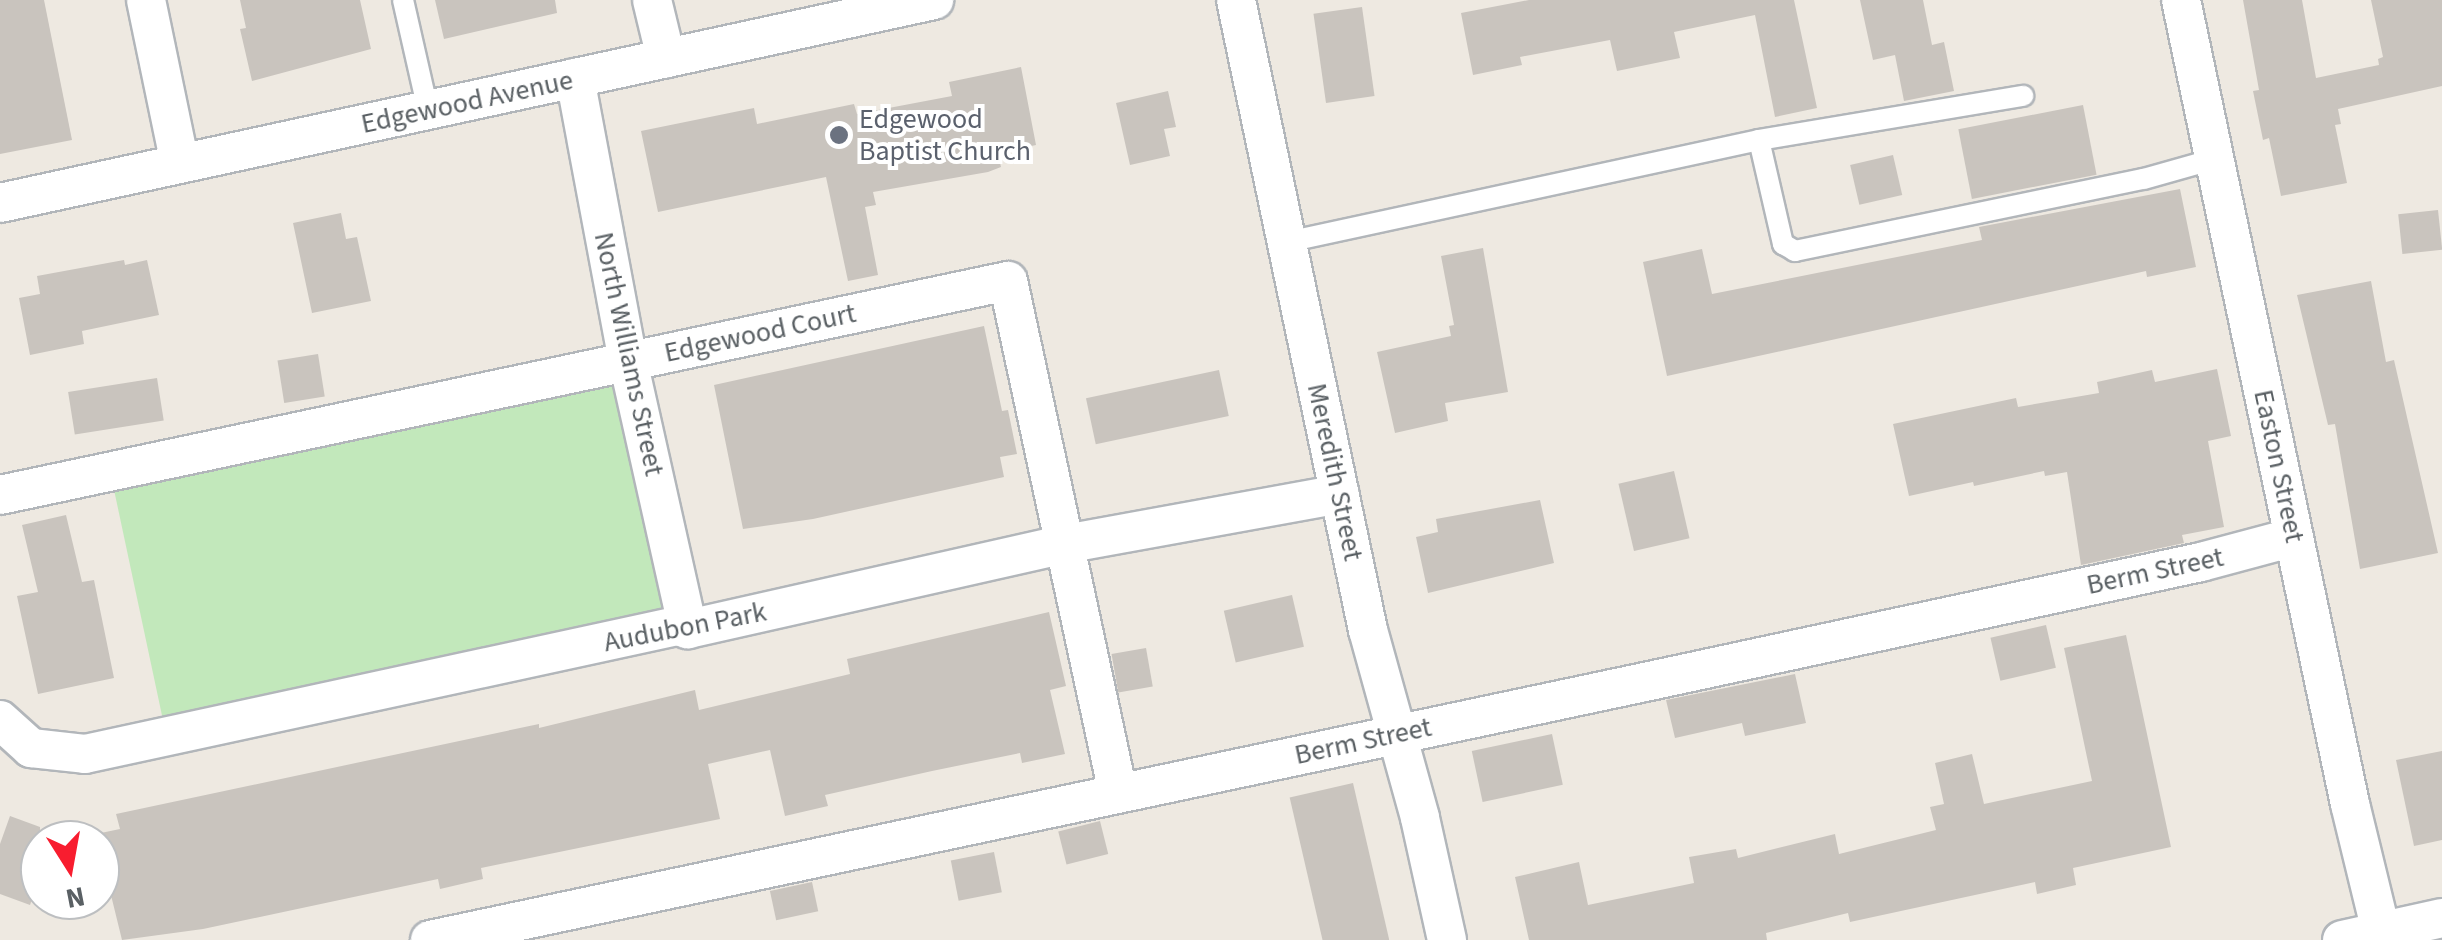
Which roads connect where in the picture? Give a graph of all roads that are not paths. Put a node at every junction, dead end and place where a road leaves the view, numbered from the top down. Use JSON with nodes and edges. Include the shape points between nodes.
{"nodes":[{"id":1,"x":146,"y":0,"type":"edge"},
{"id":2,"x":403,"y":0,"type":"edge"},
{"id":3,"x":652,"y":0,"type":"edge"},
{"id":4,"x":934,"y":0,"type":"edge"},
{"id":5,"x":1236,"y":0,"type":"edge"},
{"id":6,"x":2180,"y":0,"type":"edge"},
{"id":7,"x":666,"y":58,"type":"junction"},
{"id":8,"x":574,"y":78,"type":"junction"},
{"id":9,"x":2023,"y":96,"type":"dead end"},
{"id":10,"x":428,"y":110,"type":"junction"},
{"id":11,"x":1759,"y":140,"type":"junction"},
{"id":12,"x":2214,"y":159,"type":"junction"},
{"id":13,"x":180,"y":164,"type":"junction"},
{"id":14,"x":0,"y":204,"type":"edge"},
{"id":15,"x":1287,"y":242,"type":"junction"},
{"id":16,"x":628,"y":362,"type":"junction"},
{"id":17,"x":1339,"y":494,"type":"junction"},
{"id":18,"x":0,"y":495,"type":"edge"},
{"id":19,"x":2294,"y":537,"type":"junction"},
{"id":20,"x":1065,"y":544,"type":"junction"},
{"id":21,"x":688,"y":629,"type":"junction"},
{"id":22,"x":0,"y":720,"type":"edge"},
{"id":23,"x":1397,"y":733,"type":"junction"},
{"id":24,"x":1118,"y":793,"type":"junction"},
{"id":25,"x":2442,"y":918,"type":"edge"},
{"id":26,"x":2381,"y":932,"type":"junction"},
{"id":27,"x":430,"y":940,"type":"edge"},
{"id":28,"x":1447,"y":940,"type":"edge"},
{"id":29,"x":2342,"y":940,"type":"edge"}],
"edges":[{"from":1,"to":13,"type":"street"},
{"from":2,"to":10,"type":"lane"},
{"from":3,"to":7,"type":"street"},
{"from":4,"to":7,"type":"street","name":"Edgewood Avenue"},
{"from":5,"to":15,"type":"street","name":"Meredith Street"},
{"from":6,"to":12,"type":"street","name":"Easton Street"},
{"from":7,"to":8,"type":"street","name":"Edgewood Avenue"},
{"from":8,"to":10,"type":"street","name":"Edgewood Avenue"},
{"from":8,"to":16,"type":"street","name":"North Williams Street"},
{"from":9,"to":11,"type":"lane"},
{"from":10,"to":13,"type":"street","name":"Edgewood Avenue"},
{"from":11,"to":12,"type":"lane","via":[[1783,244],[1795,251]]},
{"from":11,"to":15,"type":"lane"},
{"from":12,"to":19,"type":"street","name":"Easton Street"},
{"from":13,"to":14,"type":"street","name":"Edgewood Avenue"},
{"from":15,"to":17,"type":"street","name":"Meredith Street"},
{"from":16,"to":18,"type":"street","name":"Edgewood Court"},
{"from":16,"to":20,"type":"street","name":"Edgewood Court","via":[[1008,281]]},
{"from":16,"to":21,"type":"street","name":"North Williams Street"},
{"from":17,"to":20,"type":"street","name":"Audubon Park"},
{"from":17,"to":23,"type":"street","name":"Meredith Street"},
{"from":19,"to":23,"type":"street","name":"Berm Street"},
{"from":19,"to":26,"type":"street","name":"Easton Street"},
{"from":20,"to":21,"type":"street","name":"Audubon Park"},
{"from":20,"to":24,"type":"street","name":"Edgewood Court"},
{"from":21,"to":22,"type":"street","name":"Audubon Park","via":[[677,626],[86,754],[31,748]]},
{"from":23,"to":24,"type":"street","name":"Berm Street"},
{"from":23,"to":28,"type":"street","name":"Meredith Street"},
{"from":24,"to":27,"type":"street","name":"Berm Street"},
{"from":25,"to":26,"type":"street"},
{"from":26,"to":29,"type":"street"}]}
